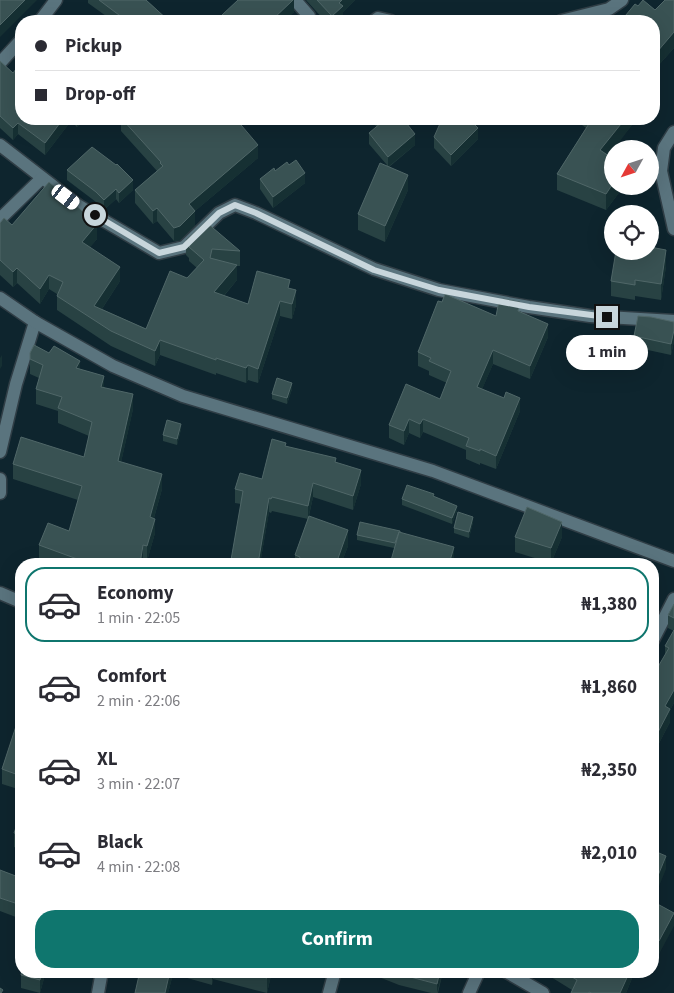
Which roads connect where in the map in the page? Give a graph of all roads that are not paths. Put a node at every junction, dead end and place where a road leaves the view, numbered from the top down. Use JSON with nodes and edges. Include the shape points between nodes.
{"nodes":[{"id":1,"x":56,"y":0,"type":"edge"},
{"id":2,"x":294,"y":0,"type":"edge"},
{"id":3,"x":622,"y":0,"type":"edge"},
{"id":4,"x":609,"y":9,"type":"junction"},
{"id":5,"x":45,"y":15,"type":"edge"},
{"id":6,"x":308,"y":15,"type":"edge"},
{"id":7,"x":586,"y":15,"type":"edge"},
{"id":8,"x":603,"y":15,"type":"edge"},
{"id":9,"x":15,"y":46,"type":"edge"},
{"id":10,"x":0,"y":62,"type":"edge"},
{"id":11,"x":674,"y":132,"type":"edge"},
{"id":12,"x":0,"y":145,"type":"edge"},
{"id":13,"x":42,"y":178,"type":"junction"},
{"id":14,"x":0,"y":219,"type":"edge"},
{"id":15,"x":674,"y":229,"type":"edge"},
{"id":16,"x":0,"y":298,"type":"edge"},
{"id":17,"x":674,"y":321,"type":"edge"},
{"id":18,"x":35,"y":322,"type":"junction"},
{"id":19,"x":0,"y":452,"type":"edge"},
{"id":20,"x":0,"y":479,"type":"edge"},
{"id":21,"x":0,"y":493,"type":"edge"},
{"id":22,"x":674,"y":561,"type":"edge"},
{"id":23,"x":0,"y":593,"type":"edge"},
{"id":24,"x":15,"y":599,"type":"edge"},
{"id":25,"x":674,"y":599,"type":"edge"},
{"id":26,"x":659,"y":628,"type":"edge"},
{"id":27,"x":101,"y":978,"type":"edge"},
{"id":28,"x":333,"y":978,"type":"edge"},
{"id":29,"x":476,"y":978,"type":"edge"},
{"id":30,"x":517,"y":978,"type":"edge"},
{"id":31,"x":98,"y":993,"type":"edge"},
{"id":32,"x":329,"y":993,"type":"edge"},
{"id":33,"x":469,"y":993,"type":"edge"},
{"id":34,"x":543,"y":993,"type":"edge"}],
"edges":[{"from":1,"to":5,"type":"street"},
{"from":2,"to":6,"type":"street"},
{"from":3,"to":4,"type":"street"},
{"from":4,"to":7,"type":"street"},
{"from":4,"to":8,"type":"street"},
{"from":9,"to":10,"type":"street"},
{"from":11,"to":15,"type":"street","via":[[664,148],[661,171]]},
{"from":12,"to":13,"type":"street"},
{"from":13,"to":14,"type":"street"},
{"from":13,"to":17,"type":"street","via":[[79,206],[159,253],[184,247],[219,213],[235,205],[374,270],[439,290],[590,316]]},
{"from":16,"to":18,"type":"street"},
{"from":18,"to":19,"type":"street"},
{"from":18,"to":22,"type":"street","via":[[113,366],[183,396],[433,471]]},
{"from":20,"to":21,"type":"street"},
{"from":23,"to":24,"type":"street"},
{"from":25,"to":26,"type":"street"},
{"from":27,"to":31,"type":"street"},
{"from":28,"to":32,"type":"street"},
{"from":29,"to":33,"type":"street"},
{"from":30,"to":34,"type":"street"}]}
